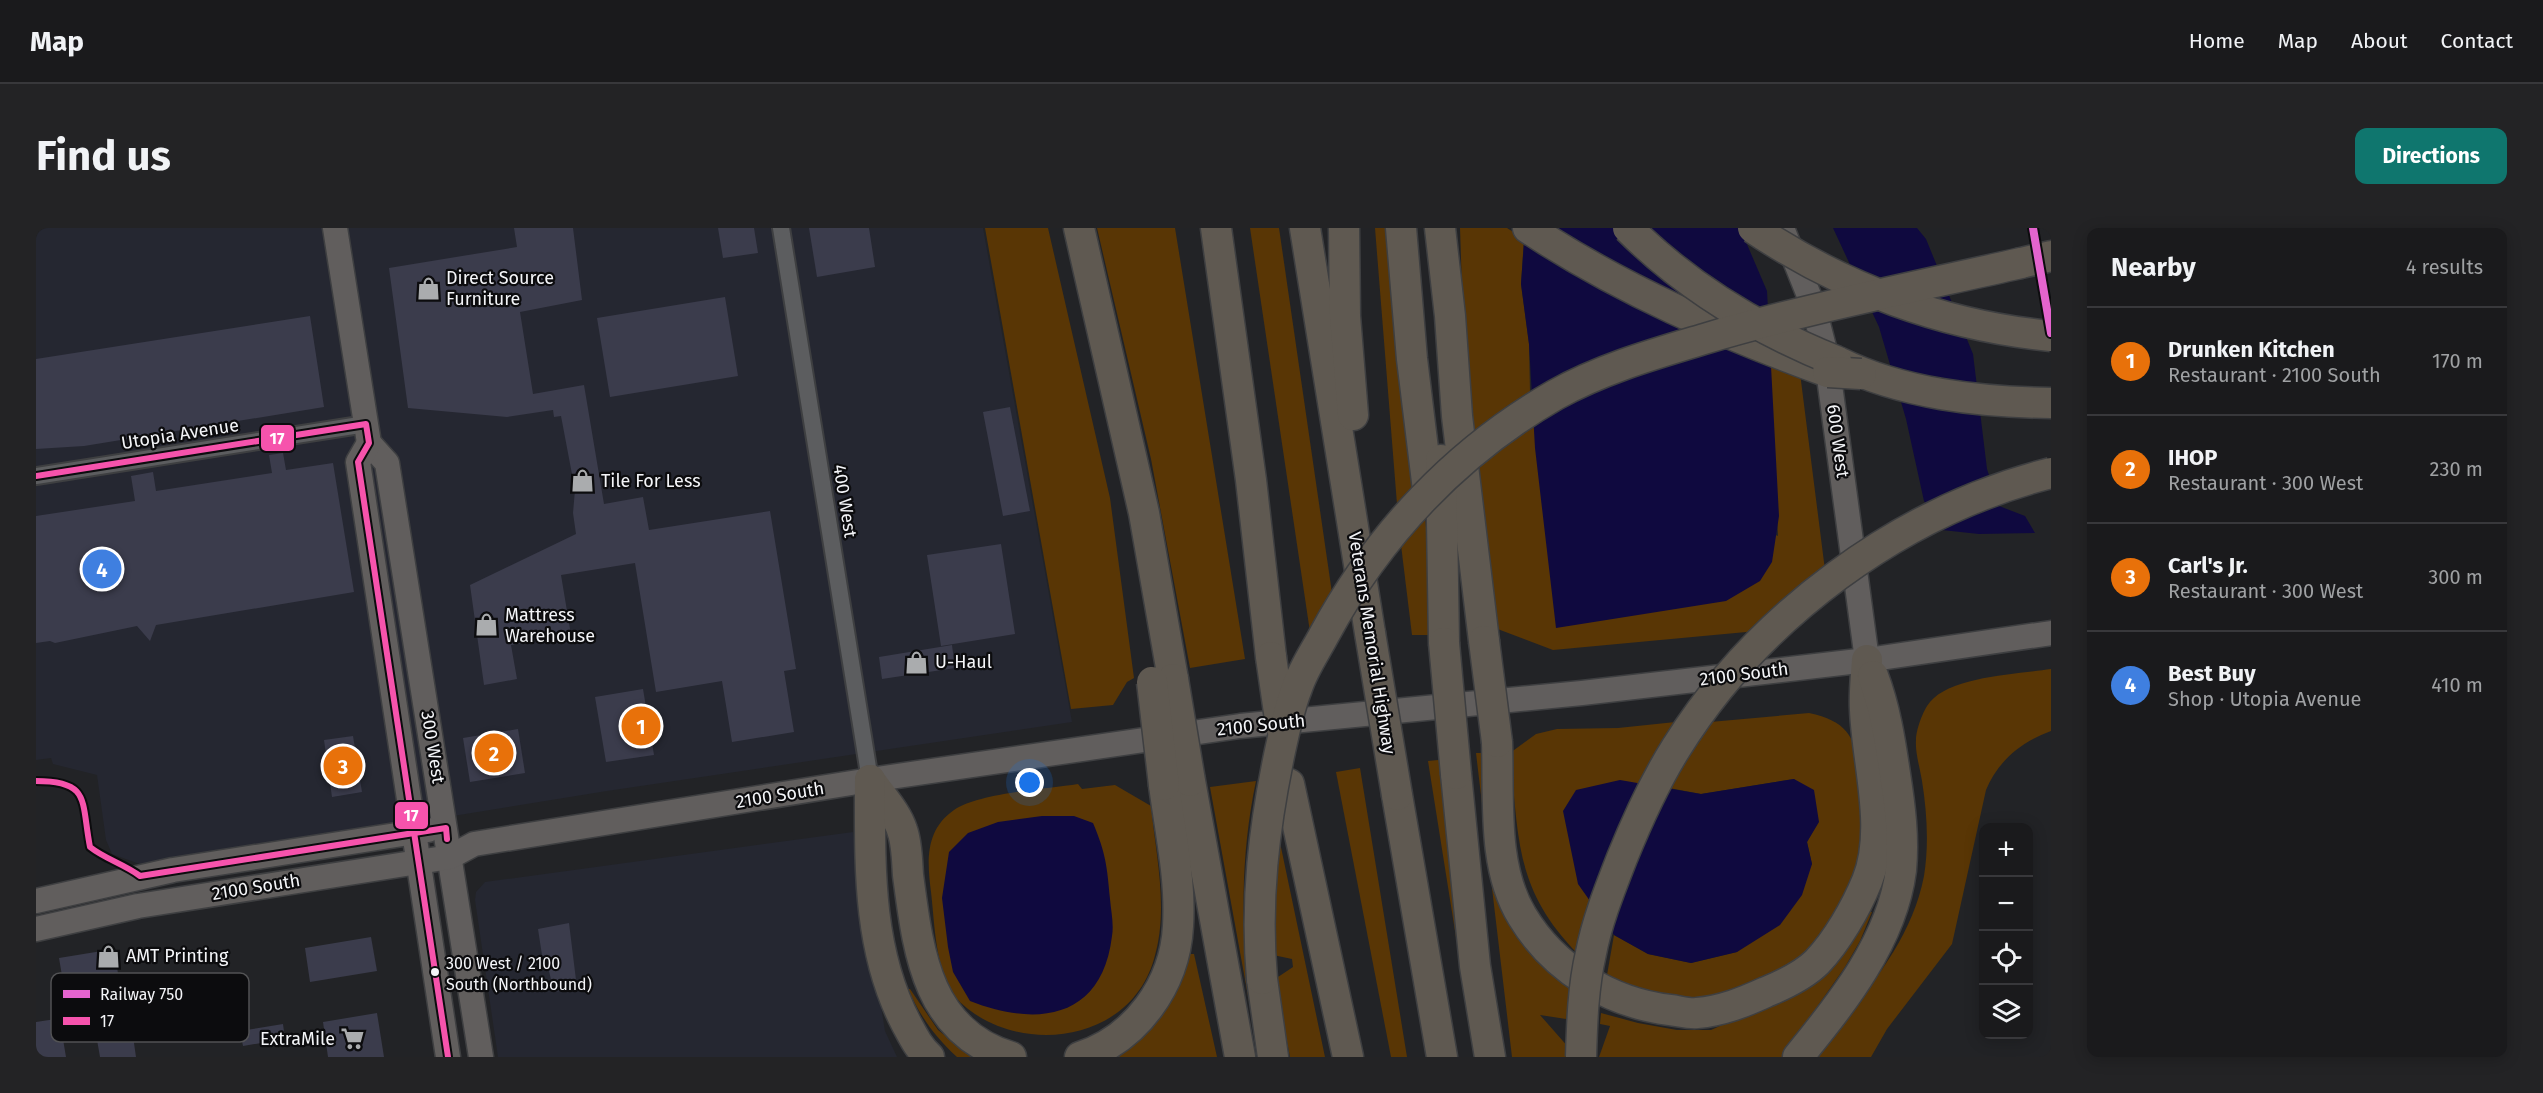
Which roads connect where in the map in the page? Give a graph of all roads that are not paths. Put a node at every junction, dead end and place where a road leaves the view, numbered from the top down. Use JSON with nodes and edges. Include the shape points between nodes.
{"nodes":[{"id":1,"x":335,"y":228,"type":"edge"},
{"id":2,"x":781,"y":228,"type":"edge"},
{"id":3,"x":1079,"y":228,"type":"edge"},
{"id":4,"x":1215,"y":228,"type":"edge"},
{"id":5,"x":1305,"y":228,"type":"edge"},
{"id":6,"x":1344,"y":228,"type":"edge"},
{"id":7,"x":1401,"y":228,"type":"edge"},
{"id":8,"x":1439,"y":228,"type":"edge"},
{"id":9,"x":1528,"y":228,"type":"edge"},
{"id":10,"x":1628,"y":228,"type":"edge"},
{"id":11,"x":1753,"y":228,"type":"edge"},
{"id":12,"x":1782,"y":228,"type":"edge"},
{"id":13,"x":2051,"y":257,"type":"edge"},
{"id":14,"x":2051,"y":336,"type":"edge"},
{"id":15,"x":1861,"y":374,"type":"junction"},
{"id":16,"x":2010,"y":402,"type":"junction"},
{"id":17,"x":2051,"y":403,"type":"edge"},
{"id":18,"x":2051,"y":415,"type":"edge"},
{"id":19,"x":368,"y":433,"type":"junction"},
{"id":20,"x":2051,"y":473,"type":"edge"},
{"id":21,"x":36,"y":476,"type":"edge"},
{"id":22,"x":1441,"y":597,"type":"junction"},
{"id":23,"x":1370,"y":633,"type":"junction"},
{"id":24,"x":2051,"y":633,"type":"edge"},
{"id":25,"x":1867,"y":660,"type":"junction"},
{"id":26,"x":870,"y":780,"type":"junction"},
{"id":27,"x":1177,"y":783,"type":"junction"},
{"id":28,"x":446,"y":828,"type":"junction"},
{"id":29,"x":415,"y":832,"type":"junction"},
{"id":30,"x":474,"y":844,"type":"junction"},
{"id":31,"x":450,"y":857,"type":"junction"},
{"id":32,"x":418,"y":862,"type":"junction"},
{"id":33,"x":36,"y":901,"type":"edge"},
{"id":34,"x":36,"y":929,"type":"edge"},
{"id":35,"x":1264,"y":993,"type":"junction"},
{"id":36,"x":448,"y":1057,"type":"edge"},
{"id":37,"x":481,"y":1057,"type":"edge"},
{"id":38,"x":929,"y":1057,"type":"edge"},
{"id":39,"x":1011,"y":1057,"type":"edge"},
{"id":40,"x":1080,"y":1057,"type":"edge"},
{"id":41,"x":1240,"y":1057,"type":"edge"},
{"id":42,"x":1273,"y":1057,"type":"edge"},
{"id":43,"x":1281,"y":1057,"type":"edge"},
{"id":44,"x":1348,"y":1057,"type":"edge"},
{"id":45,"x":1442,"y":1057,"type":"edge"},
{"id":46,"x":1490,"y":1057,"type":"edge"},
{"id":47,"x":1581,"y":1057,"type":"edge"},
{"id":48,"x":1798,"y":1057,"type":"edge"}],
"edges":[{"from":1,"to":19,"type":"main road","name":"300 West"},
{"from":2,"to":26,"type":"street","name":"400 West"},
{"from":3,"to":27,"type":"highway","bridge":true,"via":[[1144,513],[1147,646],[1162,681]]},
{"from":4,"to":44,"type":"highway","bridge":true,"via":[[1289,784]]},
{"from":5,"to":23,"type":"highway","name":"Veterans Memorial Highway"},
{"from":6,"to":23,"type":"highway","via":[[1345,316]]},
{"from":7,"to":22,"type":"highway","via":[[1412,359]]},
{"from":8,"to":22,"type":"highway"},
{"from":8,"to":25,"type":"highway","bridge":true,"via":[[1457,416],[1497,742],[1502,849],[1509,888],[1522,916],[1575,975],[1648,1007],[1696,1013],[1739,1005],[1780,987],[1816,962],[1845,922],[1868,880],[1876,819],[1864,709]]},
{"from":9,"to":15,"type":"highway","bridge":true,"via":[[1609,277],[1708,324],[1828,372]]},
{"from":10,"to":15,"type":"highway","bridge":true,"via":[[1682,275],[1733,310]]},
{"from":11,"to":14,"type":"highway","bridge":true,"via":[[1808,262],[1901,303],[1957,321]]},
{"from":12,"to":25,"type":"main road","name":"600 West","via":[[1814,308],[1826,355]]},
{"from":13,"to":35,"type":"highway","bridge":true,"via":[[1753,325],[1651,355],[1556,395],[1495,436],[1433,486],[1408,512],[1335,614],[1298,685],[1283,735],[1263,840],[1258,915]]},
{"from":15,"to":16,"type":"highway","via":[[1924,391]]},
{"from":16,"to":17,"type":"highway"},
{"from":16,"to":18,"type":"highway"},
{"from":19,"to":21,"type":"street","name":"Utopia Avenue"},
{"from":19,"to":28,"type":"main road","name":"300 West","via":[[387,463]]},
{"from":19,"to":29,"type":"main road","name":"300 West","via":[[358,462]]},
{"from":20,"to":47,"type":"highway","bridge":true,"via":[[2017,481],[1960,503],[1896,537],[1792,611],[1739,665],[1676,748],[1623,855],[1591,953]]},
{"from":22,"to":46,"type":"highway","bridge":true,"via":[[1475,966]]},
{"from":23,"to":45,"type":"highway","name":"Veterans Memorial Highway","bridge":true},
{"from":24,"to":25,"type":"main road","name":"2100 South"},
{"from":25,"to":26,"type":"main road","name":"2100 South","via":[[1240,726]]},
{"from":25,"to":48,"type":"highway","via":[[1886,711],[1902,825],[1901,870],[1880,940],[1830,1018]]},
{"from":26,"to":30,"type":"main road","name":"2100 South"},
{"from":26,"to":38,"type":"highway","via":[[870,882],[883,968],[895,1002]]},
{"from":26,"to":39,"type":"highway","via":[[902,829],[919,951],[933,990],[962,1030],[981,1044]]},
{"from":27,"to":40,"type":"highway","via":[[1178,913],[1172,961],[1139,1020],[1110,1044]]},
{"from":27,"to":41,"type":"highway"},
{"from":28,"to":29,"type":"main road","name":"2100 South"},
{"from":28,"to":30,"type":"main road"},
{"from":28,"to":31,"type":"main road","name":"300 West"},
{"from":29,"to":32,"type":"main road","name":"300 West"},
{"from":29,"to":33,"type":"main road","name":"2100 South","via":[[151,874]]},
{"from":30,"to":31,"type":"main road","name":"2100 South"},
{"from":31,"to":32,"type":"main road","name":"2100 South"},
{"from":31,"to":37,"type":"main road","name":"300 West"},
{"from":32,"to":34,"type":"main road","name":"2100 South","via":[[138,906]]},
{"from":32,"to":36,"type":"main road","name":"300 West"},
{"from":35,"to":42,"type":"highway"},
{"from":35,"to":43,"type":"highway"}]}
